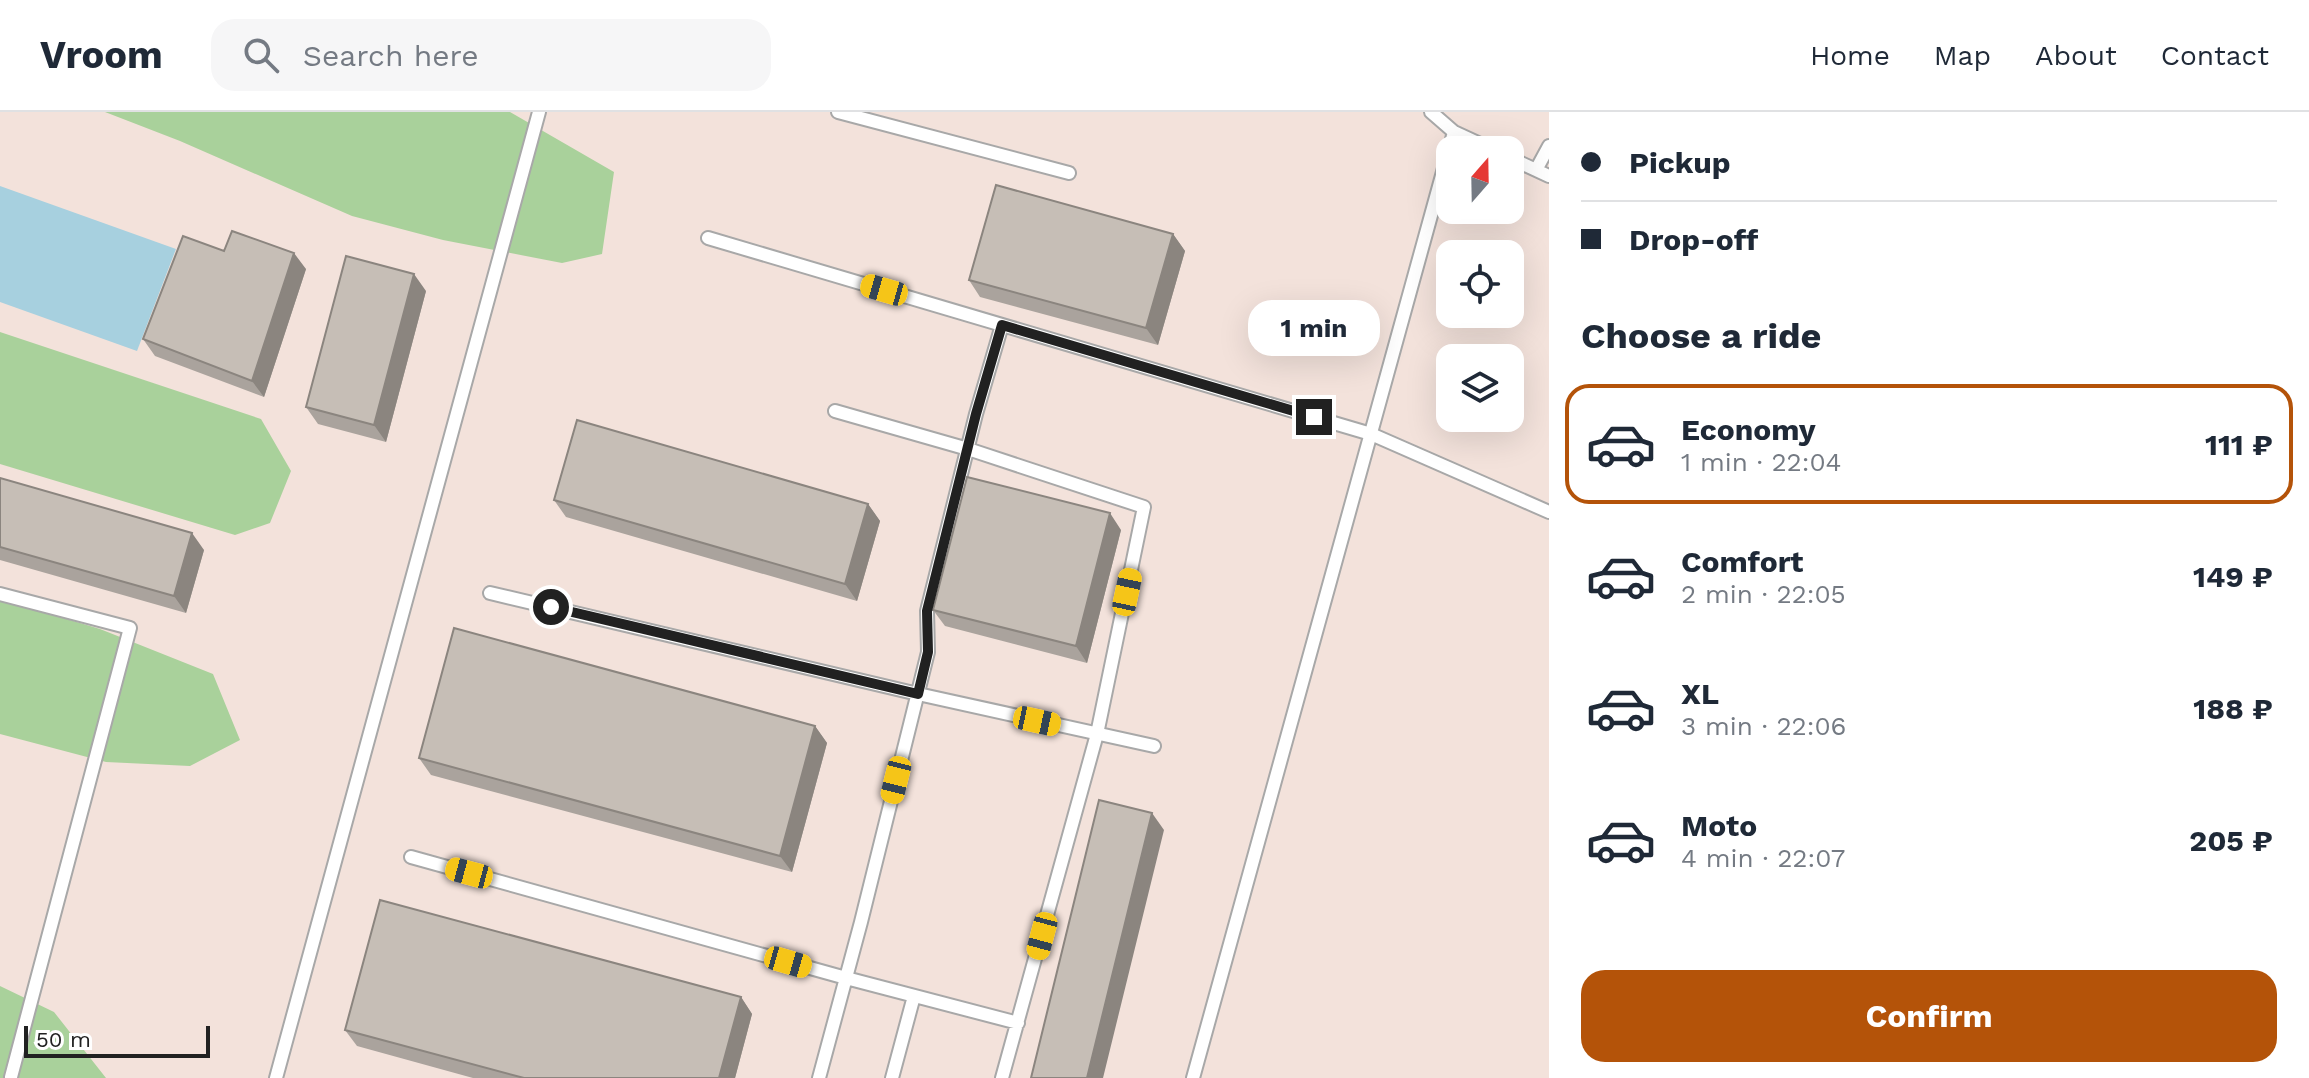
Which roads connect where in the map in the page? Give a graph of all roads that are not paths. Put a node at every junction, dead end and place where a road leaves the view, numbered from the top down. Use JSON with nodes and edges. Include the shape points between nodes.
{"nodes":[{"id":1,"x":539,"y":112,"type":"edge"},
{"id":2,"x":838,"y":112,"type":"edge"},
{"id":3,"x":1431,"y":112,"type":"edge"},
{"id":4,"x":1454,"y":132,"type":"junction"},
{"id":5,"x":1463,"y":136,"type":"edge"},
{"id":6,"x":1549,"y":146,"type":"edge"},
{"id":7,"x":1524,"y":164,"type":"edge"},
{"id":8,"x":1536,"y":170,"type":"junction"},
{"id":9,"x":1069,"y":173,"type":"dead end"},
{"id":10,"x":1549,"y":176,"type":"edge"},
{"id":11,"x":708,"y":238,"type":"dead end"},
{"id":12,"x":1002,"y":325,"type":"junction"},
{"id":13,"x":835,"y":411,"type":"dead end"},
{"id":14,"x":1371,"y":434,"type":"junction"},
{"id":15,"x":968,"y":449,"type":"junction"},
{"id":16,"x":1549,"y":512,"type":"edge"},
{"id":17,"x":490,"y":593,"type":"dead end"},
{"id":18,"x":0,"y":594,"type":"edge"},
{"id":19,"x":918,"y":694,"type":"junction"},
{"id":20,"x":1097,"y":734,"type":"junction"},
{"id":21,"x":1154,"y":746,"type":"dead end"},
{"id":22,"x":411,"y":857,"type":"dead end"},
{"id":23,"x":846,"y":978,"type":"junction"},
{"id":24,"x":914,"y":996,"type":"junction"},
{"id":25,"x":1018,"y":1023,"type":"junction"},
{"id":26,"x":9,"y":1076,"type":"edge"},
{"id":27,"x":276,"y":1078,"type":"edge"},
{"id":28,"x":819,"y":1078,"type":"edge"},
{"id":29,"x":892,"y":1078,"type":"edge"},
{"id":30,"x":1002,"y":1078,"type":"edge"},
{"id":31,"x":1193,"y":1078,"type":"edge"}],
"edges":[{"from":1,"to":27,"type":"lane"},
{"from":2,"to":9,"type":"lane"},
{"from":3,"to":4,"type":"lane"},
{"from":4,"to":5,"type":"lane"},
{"from":4,"to":14,"type":"lane"},
{"from":6,"to":8,"type":"lane"},
{"from":7,"to":8,"type":"lane"},
{"from":8,"to":10,"type":"lane"},
{"from":11,"to":12,"type":"lane"},
{"from":12,"to":14,"type":"lane"},
{"from":12,"to":15,"type":"lane"},
{"from":13,"to":15,"type":"lane"},
{"from":14,"to":16,"type":"lane"},
{"from":14,"to":31,"type":"lane"},
{"from":15,"to":19,"type":"lane","via":[[927,611],[928,652]]},
{"from":15,"to":20,"type":"lane","via":[[1144,507]]},
{"from":17,"to":19,"type":"lane"},
{"from":18,"to":26,"type":"lane","via":[[130,628]]},
{"from":19,"to":20,"type":"lane"},
{"from":19,"to":23,"type":"lane"},
{"from":20,"to":21,"type":"lane"},
{"from":20,"to":25,"type":"lane"},
{"from":22,"to":23,"type":"lane"},
{"from":23,"to":24,"type":"lane"},
{"from":23,"to":28,"type":"lane"},
{"from":24,"to":25,"type":"lane"},
{"from":24,"to":29,"type":"lane"},
{"from":25,"to":30,"type":"lane"}]}
